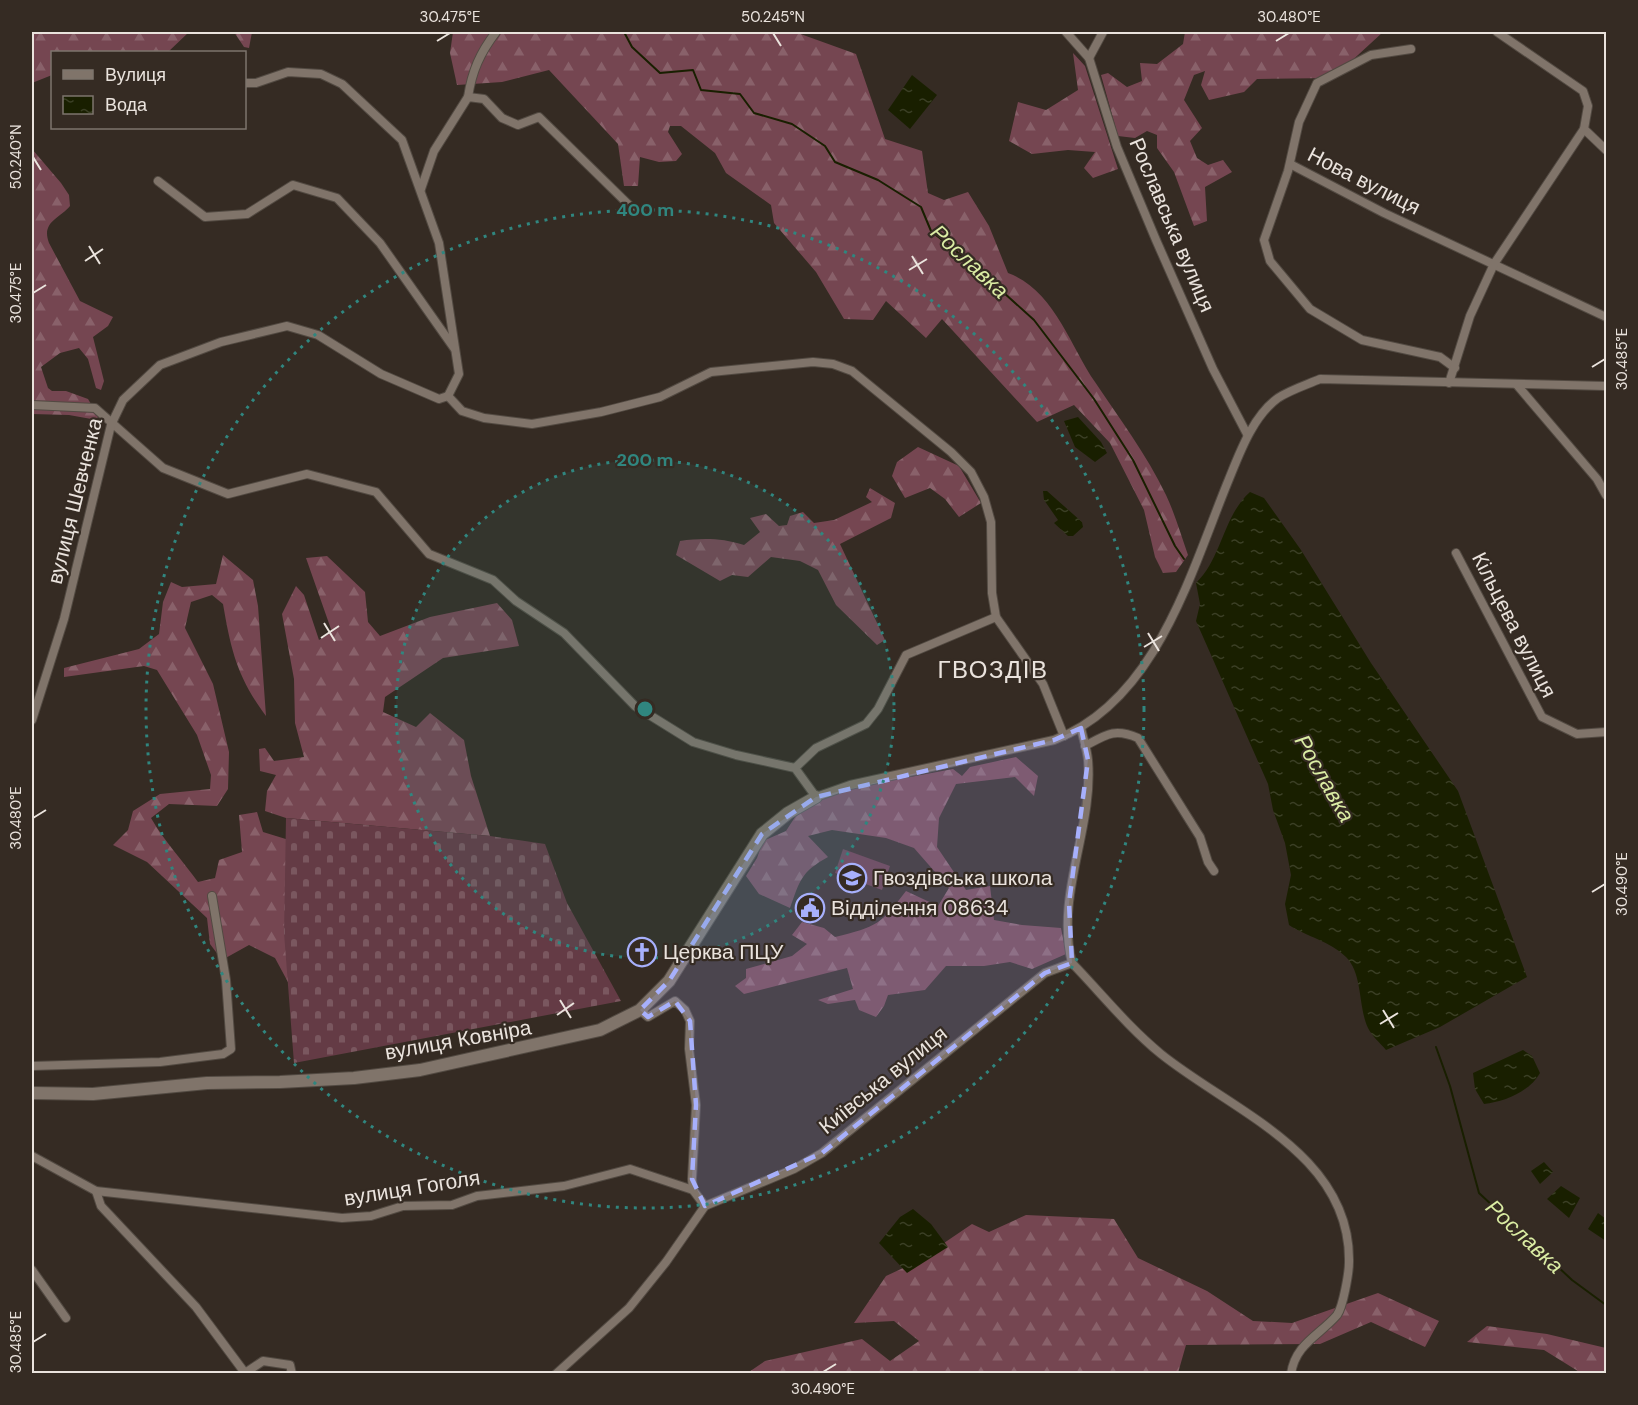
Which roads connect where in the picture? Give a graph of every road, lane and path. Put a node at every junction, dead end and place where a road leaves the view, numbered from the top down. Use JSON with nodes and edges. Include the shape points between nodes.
{"nodes":[{"id":1,"x":496,"y":32,"type":"edge"},
{"id":2,"x":1066,"y":32,"type":"edge"},
{"id":3,"x":1103,"y":32,"type":"edge"},
{"id":4,"x":1497,"y":32,"type":"edge"},
{"id":5,"x":1411,"y":49,"type":"dead end"},
{"id":6,"x":1089,"y":58,"type":"junction"},
{"id":7,"x":246,"y":83,"type":"edge"},
{"id":8,"x":468,"y":97,"type":"junction"},
{"id":9,"x":1584,"y":129,"type":"junction"},
{"id":10,"x":1606,"y":150,"type":"edge"},
{"id":11,"x":1290,"y":164,"type":"junction"},
{"id":12,"x":158,"y":181,"type":"dead end"},
{"id":13,"x":421,"y":190,"type":"junction"},
{"id":14,"x":631,"y":207,"type":"dead end"},
{"id":15,"x":1494,"y":264,"type":"junction"},
{"id":16,"x":1606,"y":317,"type":"edge"},
{"id":17,"x":456,"y":352,"type":"junction"},
{"id":18,"x":1455,"y":368,"type":"junction"},
{"id":19,"x":1449,"y":383,"type":"junction"},
{"id":20,"x":1517,"y":385,"type":"junction"},
{"id":21,"x":1606,"y":386,"type":"edge"},
{"id":22,"x":448,"y":396,"type":"junction"},
{"id":23,"x":32,"y":405,"type":"edge"},
{"id":24,"x":111,"y":424,"type":"junction"},
{"id":25,"x":1247,"y":434,"type":"junction"},
{"id":26,"x":1606,"y":495,"type":"edge"},
{"id":27,"x":1456,"y":553,"type":"dead end"},
{"id":28,"x":996,"y":617,"type":"junction"},
{"id":29,"x":32,"y":720,"type":"edge"},
{"id":30,"x":1081,"y":728,"type":"junction"},
{"id":31,"x":1606,"y":732,"type":"edge"},
{"id":32,"x":1064,"y":736,"type":"junction"},
{"id":33,"x":1085,"y":746,"type":"junction"},
{"id":34,"x":795,"y":768,"type":"junction"},
{"id":35,"x":816,"y":797,"type":"junction"},
{"id":36,"x":1214,"y":870,"type":"dead end"},
{"id":37,"x":212,"y":896,"type":"dead end"},
{"id":38,"x":1072,"y":963,"type":"junction"},
{"id":39,"x":640,"y":1010,"type":"junction"},
{"id":40,"x":32,"y":1066,"type":"edge"},
{"id":41,"x":32,"y":1093,"type":"edge"},
{"id":42,"x":32,"y":1156,"type":"edge"},
{"id":43,"x":693,"y":1190,"type":"junction"},
{"id":44,"x":96,"y":1191,"type":"junction"},
{"id":45,"x":705,"y":1206,"type":"junction"},
{"id":46,"x":32,"y":1270,"type":"edge"},
{"id":47,"x":66,"y":1318,"type":"dead end"},
{"id":48,"x":245,"y":1373,"type":"edge"},
{"id":49,"x":292,"y":1374,"type":"edge"},
{"id":50,"x":556,"y":1374,"type":"edge"},
{"id":51,"x":1292,"y":1374,"type":"edge"}],
"edges":[{"from":1,"to":8,"type":"street","via":[[471,74]]},
{"from":2,"to":6,"type":"street","name":"Рославська вулиця"},
{"from":3,"to":6,"type":"street"},
{"from":4,"to":9,"type":"street","via":[[1583,92],[1588,106]]},
{"from":5,"to":11,"type":"street","name":"Нова вулиця","via":[[1371,55],[1317,83],[1299,122]]},
{"from":6,"to":25,"type":"street","name":"Рославська вулиця","via":[[1117,147],[1213,369]]},
{"from":7,"to":13,"type":"street","via":[[288,72],[321,74],[342,84],[402,140]]},
{"from":8,"to":13,"type":"street","via":[[434,151]]},
{"from":8,"to":14,"type":"street","via":[[484,99],[502,118],[518,125],[539,117]]},
{"from":9,"to":10,"type":"street"},
{"from":9,"to":15,"type":"street"},
{"from":11,"to":15,"type":"street","name":"Нова вулиця"},
{"from":11,"to":18,"type":"street","via":[[1264,240],[1270,261],[1310,309],[1362,340],[1440,357]]},
{"from":12,"to":17,"type":"street","via":[[205,217],[247,214],[293,185],[337,198],[380,243]]},
{"from":13,"to":17,"type":"street","via":[[439,243]]},
{"from":15,"to":16,"type":"street","name":"Нова вулиця"},
{"from":15,"to":18,"type":"street","via":[[1470,316]]},
{"from":17,"to":22,"type":"street","via":[[459,374]]},
{"from":18,"to":19,"type":"street"},
{"from":19,"to":20,"type":"street"},
{"from":19,"to":25,"type":"street","via":[[1320,379],[1277,399]]},
{"from":20,"to":21,"type":"street"},
{"from":20,"to":26,"type":"street","via":[[1597,479]]},
{"from":22,"to":24,"type":"street","name":"вулиця Шевченка","via":[[439,399],[381,374],[318,335],[287,326],[221,342],[160,365],[123,400]]},
{"from":22,"to":28,"type":"street","name":"вулиця Шевченка","via":[[462,411],[532,424],[660,397],[711,372],[813,362],[852,371],[971,472],[991,522]]},
{"from":23,"to":24,"type":"street","via":[[94,408]]},
{"from":24,"to":29,"type":"street","name":"вулиця Шевченка","via":[[64,620]]},
{"from":24,"to":34,"type":"street","via":[[163,468],[228,494],[307,474],[376,492],[429,554],[493,580],[516,601],[564,633],[635,706],[693,742]]},
{"from":25,"to":30,"type":"street","via":[[1166,632],[1116,699]]},
{"from":27,"to":31,"type":"street","name":"Кільцева вулиця","via":[[1542,717],[1577,734]]},
{"from":28,"to":32,"type":"street","name":"вулиця Шевченка","via":[[1043,684]]},
{"from":28,"to":34,"type":"street","via":[[906,655],[878,710],[866,724],[816,748]]},
{"from":30,"to":32,"type":"street"},
{"from":30,"to":33,"type":"street"},
{"from":32,"to":35,"type":"street","via":[[850,785]]},
{"from":33,"to":36,"type":"street","via":[[1122,731],[1138,738],[1200,837]]},
{"from":33,"to":38,"type":"street","via":[[1089,760],[1084,816],[1069,903]]},
{"from":34,"to":35,"type":"street"},
{"from":35,"to":39,"type":"street","name":"вулиця Ковніра","via":[[762,834],[669,981]]},
{"from":37,"to":40,"type":"street","via":[[226,980],[231,1049],[223,1054],[160,1062]]},
{"from":38,"to":45,"type":"street","name":"Київська вулиця","via":[[1045,973],[822,1153],[794,1169]]},
{"from":38,"to":51,"type":"street","via":[[1160,1053],[1305,1157],[1335,1196],[1349,1263],[1339,1313],[1298,1351]]},
{"from":39,"to":41,"type":"street","name":"вулиця Ковніра","via":[[590,1033],[420,1070],[354,1078],[207,1083],[93,1094]]},
{"from":39,"to":43,"type":"street","via":[[648,1017],[675,1001],[686,1010],[690,1021],[696,1105]]},
{"from":42,"to":44,"type":"street","name":"вулиця Гоголя"},
{"from":43,"to":44,"type":"street","name":"вулиця Гоголя","via":[[630,1169],[564,1186],[477,1196],[452,1205],[403,1206],[371,1216],[342,1218]]},
{"from":43,"to":45,"type":"street"},
{"from":44,"to":48,"type":"street","via":[[101,1206],[196,1307]]},
{"from":45,"to":50,"type":"street","via":[[629,1308]]},
{"from":46,"to":47,"type":"street"},
{"from":48,"to":49,"type":"street","via":[[263,1361],[290,1365]]}]}
